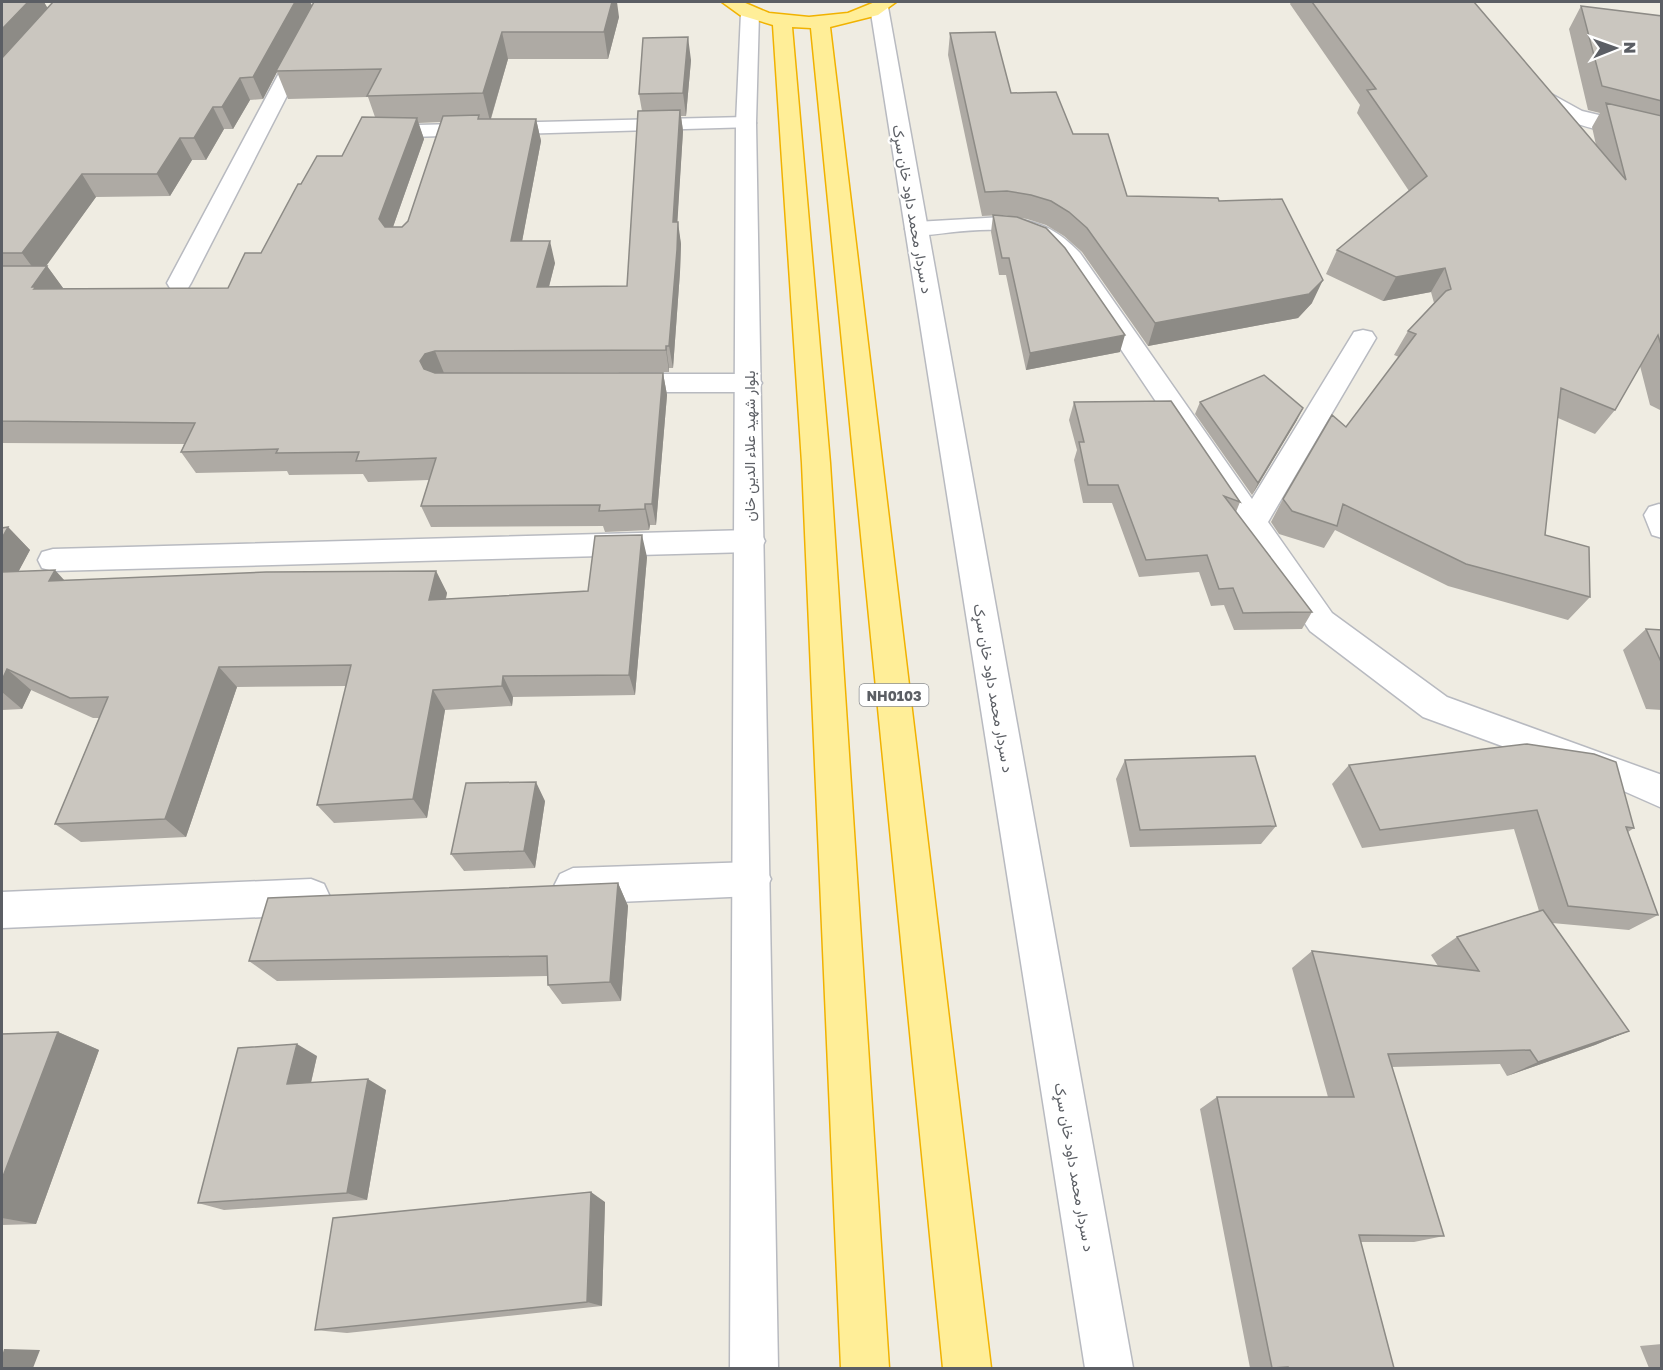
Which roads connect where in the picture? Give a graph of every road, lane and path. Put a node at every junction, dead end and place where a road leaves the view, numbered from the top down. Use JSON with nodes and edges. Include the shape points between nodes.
{"nodes":[{"id":1,"x":326,"y":2,"type":"edge"},
{"id":2,"x":883,"y":4,"type":"edge"},
{"id":3,"x":740,"y":7,"type":"edge"},
{"id":4,"x":782,"y":21,"type":"junction"},
{"id":5,"x":820,"y":22,"type":"junction"},
{"id":6,"x":1516,"y":71,"type":"edge"},
{"id":7,"x":746,"y":123,"type":"junction"},
{"id":8,"x":440,"y":130,"type":"junction"},
{"id":9,"x":375,"y":132,"type":"edge"},
{"id":10,"x":1662,"y":136,"type":"edge"},
{"id":11,"x":433,"y":153,"type":"edge"},
{"id":12,"x":916,"y":229,"type":"junction"},
{"id":13,"x":179,"y":283,"type":"dead end"},
{"id":14,"x":1363,"y":338,"type":"dead end"},
{"id":15,"x":596,"y":383,"type":"edge"},
{"id":16,"x":749,"y":383,"type":"junction"},
{"id":17,"x":1253,"y":523,"type":"junction"},
{"id":18,"x":750,"y":541,"type":"junction"},
{"id":19,"x":53,"y":560,"type":"dead end"},
{"id":20,"x":1662,"y":792,"type":"edge"},
{"id":21,"x":752,"y":879,"type":"junction"},
{"id":22,"x":537,"y":888,"type":"edge"},
{"id":23,"x":347,"y":896,"type":"edge"},
{"id":24,"x":2,"y":910,"type":"edge"},
{"id":25,"x":754,"y":1368,"type":"edge"},
{"id":26,"x":865,"y":1368,"type":"edge"},
{"id":27,"x":967,"y":1368,"type":"edge"},
{"id":28,"x":1109,"y":1368,"type":"edge"}],
"edges":[{"from":1,"to":13,"type":"street"},
{"from":2,"to":5,"type":"highway","via":[[857,16]]},
{"from":2,"to":12,"type":"street","name":"د سردار محمد داود خان سړک"},
{"from":3,"to":4,"type":"highway"},
{"from":3,"to":7,"type":"street","name":"بلوار شهید علاء الدین خان"},
{"from":4,"to":5,"type":"highway"},
{"from":4,"to":26,"type":"highway","via":[[816,463]]},
{"from":5,"to":27,"type":"highway","number":"NH0103"},
{"from":6,"to":10,"type":"street","via":[[1539,98],[1564,112]]},
{"from":7,"to":8,"type":"street"},
{"from":7,"to":16,"type":"street","name":"بلوار شهید علاء الدین خان"},
{"from":8,"to":9,"type":"street"},
{"from":8,"to":11,"type":"street"},
{"from":12,"to":17,"type":"street","via":[[1009,225],[1026,227],[1052,238],[1072,258]]},
{"from":12,"to":28,"type":"street","name":"د سردار محمد داود خان سړک"},
{"from":14,"to":17,"type":"street"},
{"from":15,"to":16,"type":"street"},
{"from":16,"to":18,"type":"street","name":"بلوار شهید علاء الدین خان"},
{"from":17,"to":20,"type":"street","via":[[1321,622],[1435,707]]},
{"from":18,"to":19,"type":"street"},
{"from":18,"to":21,"type":"street","name":"بلوار شهید علاء الدین خان"},
{"from":21,"to":22,"type":"street"},
{"from":21,"to":25,"type":"street"},
{"from":23,"to":24,"type":"street"}]}
